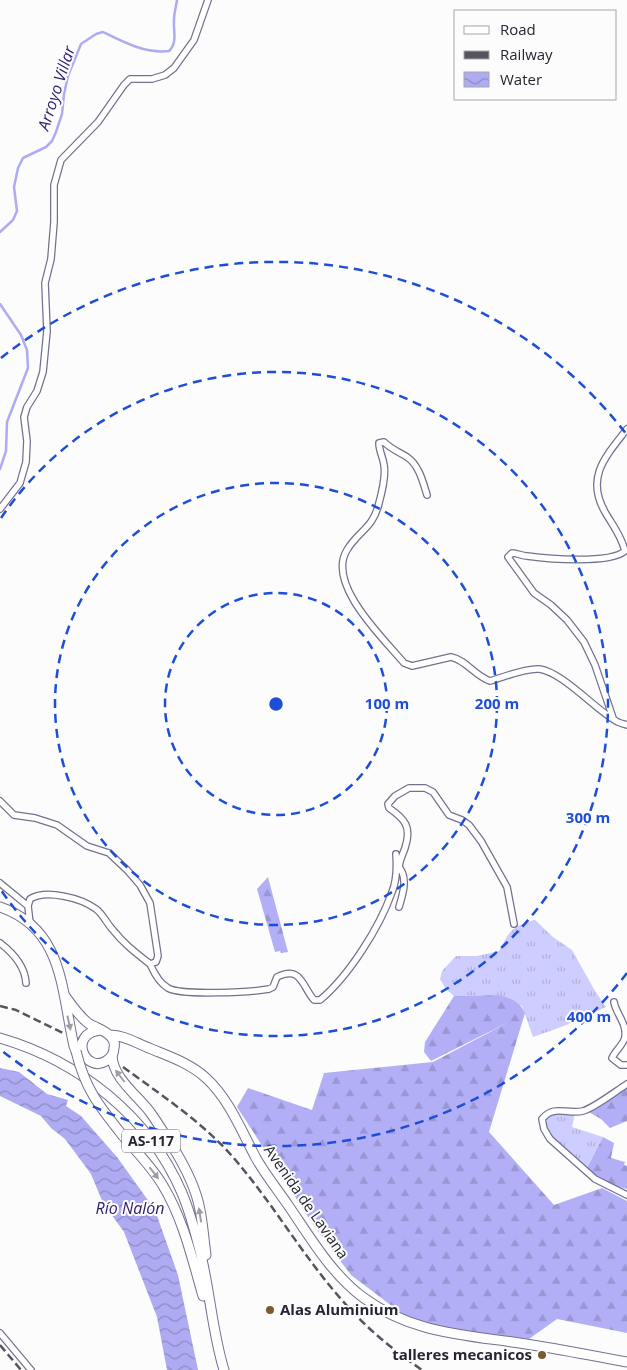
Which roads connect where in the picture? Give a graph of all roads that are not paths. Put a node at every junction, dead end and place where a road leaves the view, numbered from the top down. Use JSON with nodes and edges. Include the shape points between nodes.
{"nodes":[{"id":1,"x":208,"y":0,"type":"edge"},
{"id":2,"x":627,"y":429,"type":"edge"},
{"id":3,"x":427,"y":495,"type":"dead end"},
{"id":4,"x":0,"y":509,"type":"edge"},
{"id":5,"x":626,"y":551,"type":"edge"},
{"id":6,"x":612,"y":718,"type":"junction"},
{"id":7,"x":627,"y":725,"type":"edge"},
{"id":8,"x":0,"y":801,"type":"edge"},
{"id":9,"x":396,"y":854,"type":"dead end"},
{"id":10,"x":398,"y":866,"type":"junction"},
{"id":11,"x":0,"y":883,"type":"edge"},
{"id":12,"x":28,"y":906,"type":"junction"},
{"id":13,"x":0,"y":907,"type":"edge"},
{"id":14,"x":399,"y":907,"type":"dead end"},
{"id":15,"x":30,"y":923,"type":"junction"},
{"id":16,"x":514,"y":924,"type":"dead end"},
{"id":17,"x":0,"y":943,"type":"edge"},
{"id":18,"x":150,"y":964,"type":"junction"},
{"id":19,"x":26,"y":983,"type":"dead end"},
{"id":20,"x":63,"y":994,"type":"junction"},
{"id":21,"x":614,"y":1002,"type":"dead end"},
{"id":22,"x":101,"y":1030,"type":"junction"},
{"id":23,"x":110,"y":1035,"type":"junction"},
{"id":24,"x":0,"y":1038,"type":"edge"},
{"id":25,"x":138,"y":1044,"type":"junction"},
{"id":26,"x":80,"y":1053,"type":"junction"},
{"id":27,"x":113,"y":1054,"type":"junction"},
{"id":28,"x":627,"y":1065,"type":"edge"},
{"id":29,"x":627,"y":1084,"type":"edge"},
{"id":30,"x":627,"y":1195,"type":"edge"},
{"id":31,"x":212,"y":1315,"type":"junction"},
{"id":32,"x":0,"y":1333,"type":"edge"},
{"id":33,"x":217,"y":1348,"type":"junction"},
{"id":34,"x":627,"y":1362,"type":"edge"},
{"id":35,"x":31,"y":1370,"type":"edge"},
{"id":36,"x":224,"y":1370,"type":"edge"}],
"edges":[{"from":1,"to":4,"type":"street","via":[[194,40],[174,68],[152,79],[130,79],[98,122],[61,160],[54,185],[51,259],[44,283],[47,331],[43,372],[24,417],[26,462],[20,483]]},
{"from":2,"to":5,"type":"street","via":[[596,478],[602,506],[619,532]]},
{"from":3,"to":6,"type":"street","via":[[415,464],[384,442],[379,443],[384,468],[380,502],[369,525],[346,552],[342,569],[352,600],[396,654],[412,666],[456,658],[490,681],[532,670],[547,671]]},
{"from":5,"to":6,"type":"street","via":[[601,559],[544,558],[512,553],[508,557],[534,593],[567,620],[584,642]]},
{"from":6,"to":7,"type":"street"},
{"from":8,"to":18,"type":"street","via":[[14,815],[57,825],[87,846],[109,853],[127,870],[150,903],[158,956],[156,962]]},
{"from":9,"to":10,"type":"street"},
{"from":10,"to":14,"type":"street","via":[[404,890]]},
{"from":10,"to":16,"type":"street","via":[[408,831],[402,817],[388,804],[412,786],[428,789],[449,815],[466,822],[481,841],[507,887]]},
{"from":10,"to":18,"type":"street","via":[[393,891],[372,937],[320,1000],[314,1000],[299,977],[290,973],[277,977],[269,989],[176,991],[162,984]]},
{"from":11,"to":12,"type":"street"},
{"from":12,"to":15,"type":"street"},
{"from":12,"to":18,"type":"street","via":[[30,899],[38,894],[65,897],[85,904],[97,910],[128,948]]},
{"from":13,"to":15,"type":"main road"},
{"from":15,"to":20,"type":"main road","via":[[50,948]]},
{"from":17,"to":19,"type":"street","via":[[22,967]]},
{"from":20,"to":22,"type":"main road","via":[[87,1022]]},
{"from":20,"to":26,"type":"main road","one_way":true},
{"from":21,"to":28,"type":"street","via":[[624,1023],[625,1037],[612,1058],[621,1065]]},
{"from":22,"to":23,"type":"main road"},
{"from":22,"to":26,"type":"main road","via":[[93,1031],[84,1039]]},
{"from":23,"to":25,"type":"main road","name":"Avenida de Laviana","via":[[122,1036]]},
{"from":23,"to":27,"type":"main road","via":[[115,1045]]},
{"from":24,"to":31,"type":"main road","number":"AS-117","via":[[45,1054],[96,1085],[120,1104],[156,1147],[182,1192],[192,1222]]},
{"from":25,"to":27,"type":"main road","via":[[120,1046]]},
{"from":25,"to":34,"type":"main road","name":"Avenida de Laviana","via":[[193,1068],[206,1078],[229,1108],[257,1159],[318,1249],[363,1298],[408,1322],[448,1334]]},
{"from":26,"to":27,"type":"main road","via":[[99,1063]]},
{"from":26,"to":33,"type":"main road","number":"AS-117","one_way":true,"bridge":true,"via":[[87,1087],[94,1100],[161,1183],[179,1218]]},
{"from":31,"to":27,"type":"main road","number":"AS-117","one_way":true,"via":[[200,1208],[195,1192],[172,1146],[150,1112],[117,1074],[112,1062]]},
{"from":29,"to":30,"type":"street","via":[[583,1111],[554,1111],[542,1119],[550,1139],[595,1179]]},
{"from":31,"to":33,"type":"main road","number":"AS-117"},
{"from":32,"to":35,"type":"street"},
{"from":33,"to":36,"type":"main road","number":"AS-117"}]}
